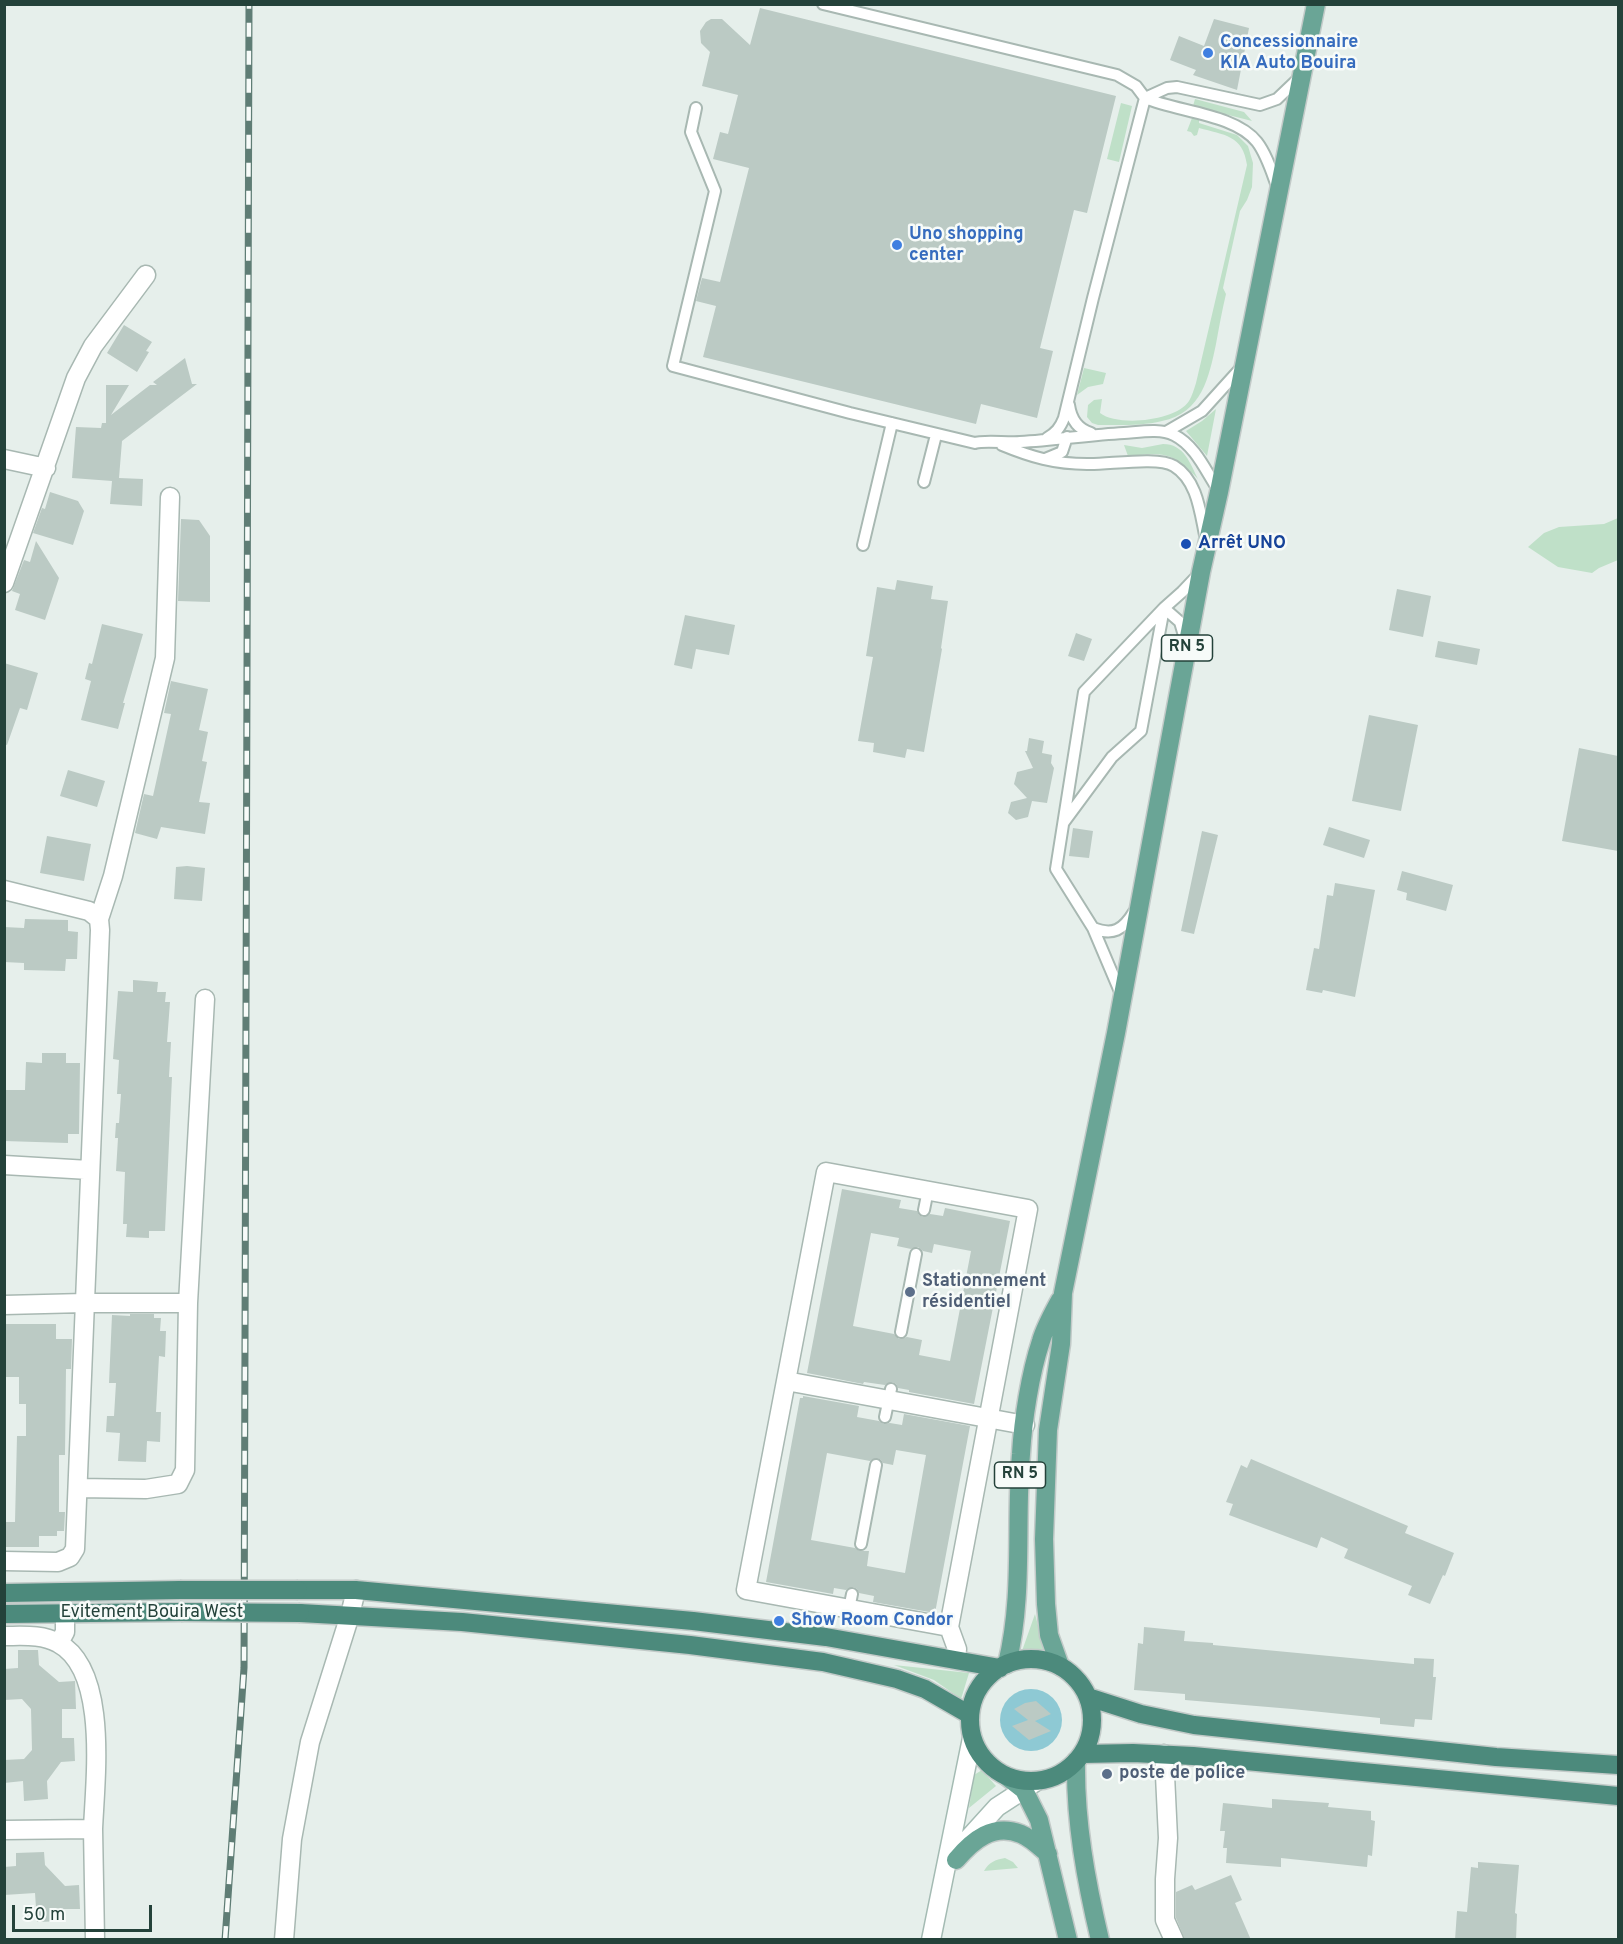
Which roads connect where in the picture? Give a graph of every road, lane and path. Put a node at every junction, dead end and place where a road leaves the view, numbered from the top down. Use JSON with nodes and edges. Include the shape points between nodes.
{"nodes":[{"id":1,"x":823,"y":4,"type":"edge"},
{"id":2,"x":1316,"y":4,"type":"edge"},
{"id":3,"x":1302,"y":75,"type":"junction"},
{"id":4,"x":1145,"y":98,"type":"junction"},
{"id":5,"x":696,"y":108,"type":"dead end"},
{"id":6,"x":1279,"y":192,"type":"junction"},
{"id":7,"x":146,"y":275,"type":"dead end"},
{"id":8,"x":1244,"y":364,"type":"junction"},
{"id":9,"x":1068,"y":400,"type":"junction"},
{"id":10,"x":891,"y":423,"type":"junction"},
{"id":11,"x":1166,"y":432,"type":"junction"},
{"id":12,"x":1094,"y":434,"type":"junction"},
{"id":13,"x":936,"y":435,"type":"junction"},
{"id":14,"x":1067,"y":437,"type":"junction"},
{"id":15,"x":1038,"y":441,"type":"junction"},
{"id":16,"x":998,"y":443,"type":"junction"},
{"id":17,"x":4,"y":459,"type":"edge"},
{"id":18,"x":1042,"y":460,"type":"junction"},
{"id":19,"x":46,"y":468,"type":"junction"},
{"id":20,"x":924,"y":482,"type":"dead end"},
{"id":21,"x":1219,"y":492,"type":"junction"},
{"id":22,"x":170,"y":497,"type":"dead end"},
{"id":23,"x":1207,"y":544,"type":"junction"},
{"id":24,"x":863,"y":545,"type":"dead end"},
{"id":25,"x":1201,"y":572,"type":"junction"},
{"id":26,"x":4,"y":583,"type":"edge"},
{"id":27,"x":1164,"y":608,"type":"junction"},
{"id":28,"x":1187,"y":649,"type":"junction"},
{"id":29,"x":1062,"y":825,"type":"junction"},
{"id":30,"x":4,"y":890,"type":"edge"},
{"id":31,"x":1139,"y":904,"type":"junction"},
{"id":32,"x":99,"y":919,"type":"junction"},
{"id":33,"x":1093,"y":927,"type":"junction"},
{"id":34,"x":1122,"y":998,"type":"junction"},
{"id":35,"x":205,"y":999,"type":"dead end"},
{"id":36,"x":4,"y":1165,"type":"edge"},
{"id":37,"x":89,"y":1170,"type":"junction"},
{"id":38,"x":928,"y":1190,"type":"junction"},
{"id":39,"x":924,"y":1210,"type":"dead end"},
{"id":40,"x":916,"y":1254,"type":"dead end"},
{"id":41,"x":1063,"y":1293,"type":"junction"},
{"id":42,"x":84,"y":1302,"type":"junction"},
{"id":43,"x":188,"y":1304,"type":"junction"},
{"id":44,"x":4,"y":1305,"type":"edge"},
{"id":45,"x":901,"y":1332,"type":"dead end"},
{"id":46,"x":786,"y":1381,"type":"junction"},
{"id":47,"x":988,"y":1419,"type":"junction"},
{"id":48,"x":1024,"y":1425,"type":"junction"},
{"id":49,"x":876,"y":1466,"type":"dead end"},
{"id":50,"x":78,"y":1488,"type":"junction"},
{"id":51,"x":861,"y":1544,"type":"dead end"},
{"id":52,"x":4,"y":1561,"type":"edge"},
{"id":53,"x":356,"y":1590,"type":"junction"},
{"id":54,"x":4,"y":1593,"type":"edge"},
{"id":55,"x":65,"y":1613,"type":"junction"},
{"id":56,"x":4,"y":1614,"type":"edge"},
{"id":57,"x":350,"y":1615,"type":"junction"},
{"id":58,"x":950,"y":1631,"type":"junction"},
{"id":59,"x":4,"y":1636,"type":"edge"},
{"id":60,"x":59,"y":1643,"type":"junction"},
{"id":61,"x":948,"y":1658,"type":"junction"},
{"id":62,"x":1003,"y":1666,"type":"junction"},
{"id":63,"x":1060,"y":1666,"type":"junction"},
{"id":64,"x":1088,"y":1697,"type":"junction"},
{"id":65,"x":970,"y":1715,"type":"junction"},
{"id":66,"x":972,"y":1738,"type":"junction"},
{"id":67,"x":1164,"y":1754,"type":"junction"},
{"id":68,"x":1079,"y":1757,"type":"junction"},
{"id":69,"x":1618,"y":1765,"type":"edge"},
{"id":70,"x":1031,"y":1785,"type":"junction"},
{"id":71,"x":1612,"y":1795,"type":"edge"},
{"id":72,"x":1618,"y":1807,"type":"edge"},
{"id":73,"x":93,"y":1829,"type":"junction"},
{"id":74,"x":4,"y":1830,"type":"edge"},
{"id":75,"x":1048,"y":1854,"type":"junction"},
{"id":76,"x":956,"y":1860,"type":"junction"},
{"id":77,"x":939,"y":1901,"type":"junction"},
{"id":78,"x":95,"y":1940,"type":"edge"},
{"id":79,"x":284,"y":1940,"type":"edge"},
{"id":80,"x":931,"y":1940,"type":"edge"},
{"id":81,"x":1068,"y":1940,"type":"edge"},
{"id":82,"x":1100,"y":1940,"type":"edge"},
{"id":83,"x":1174,"y":1940,"type":"edge"}],
"edges":[{"from":1,"to":4,"type":"lane","via":[[1117,75],[1136,86]]},
{"from":2,"to":3,"type":"main road","number":"RN 5"},
{"from":3,"to":4,"type":"lane","via":[[1277,99],[1260,105],[1177,87]]},
{"from":3,"to":6,"type":"main road","number":"RN 5"},
{"from":4,"to":6,"type":"lane","via":[[1240,127],[1258,143]]},
{"from":4,"to":9,"type":"lane"},
{"from":5,"to":10,"type":"lane","via":[[691,132],[715,191],[673,366]]},
{"from":6,"to":8,"type":"main road","number":"RN 5"},
{"from":7,"to":19,"type":"street","via":[[93,346],[76,378]]},
{"from":8,"to":11,"type":"lane","via":[[1202,411]]},
{"from":8,"to":21,"type":"main road","number":"RN 5"},
{"from":9,"to":12,"type":"lane","via":[[1071,418],[1082,430]]},
{"from":9,"to":15,"type":"lane","via":[[1061,427]]},
{"from":10,"to":13,"type":"lane"},
{"from":10,"to":24,"type":"lane"},
{"from":11,"to":12,"type":"lane"},
{"from":11,"to":21,"type":"lane","via":[[1193,451]]},
{"from":12,"to":14,"type":"lane"},
{"from":13,"to":16,"type":"lane"},
{"from":13,"to":20,"type":"lane"},
{"from":14,"to":15,"type":"lane"},
{"from":14,"to":18,"type":"lane","via":[[1062,452]]},
{"from":15,"to":16,"type":"lane"},
{"from":16,"to":18,"type":"lane"},
{"from":17,"to":19,"type":"street"},
{"from":18,"to":23,"type":"lane","via":[[1086,465],[1157,461],[1174,465],[1194,488]]},
{"from":19,"to":26,"type":"street"},
{"from":21,"to":23,"type":"main road","number":"RN 5"},
{"from":22,"to":32,"type":"street","via":[[165,658],[113,876]]},
{"from":23,"to":25,"type":"main road","number":"RN 5"},
{"from":25,"to":27,"type":"lane"},
{"from":25,"to":28,"type":"main road","number":"RN 5"},
{"from":27,"to":28,"type":"lane","via":[[1180,622]]},
{"from":27,"to":29,"type":"lane","via":[[1141,731],[1112,757]]},
{"from":27,"to":29,"type":"lane","via":[[1084,692]]},
{"from":28,"to":31,"type":"main road","number":"RN 5"},
{"from":29,"to":33,"type":"lane","via":[[1056,869]]},
{"from":30,"to":32,"type":"street","via":[[89,911]]},
{"from":31,"to":33,"type":"lane","via":[[1126,924],[1116,930],[1105,933]]},
{"from":31,"to":34,"type":"main road","number":"RN 5"},
{"from":32,"to":37,"type":"street"},
{"from":33,"to":34,"type":"lane"},
{"from":34,"to":41,"type":"main road","number":"RN 5"},
{"from":35,"to":43,"type":"street"},
{"from":36,"to":37,"type":"street"},
{"from":37,"to":42,"type":"street"},
{"from":38,"to":39,"type":"lane"},
{"from":38,"to":46,"type":"street","via":[[826,1172]]},
{"from":38,"to":47,"type":"street","via":[[1028,1209]]},
{"from":40,"to":45,"type":"lane"},
{"from":41,"to":48,"type":"main road","number":"RN 5","via":[[1041,1340]]},
{"from":41,"to":63,"type":"main road","number":"RN 5","via":[[1061,1344],[1048,1430],[1044,1539],[1049,1635]]},
{"from":42,"to":43,"type":"street"},
{"from":42,"to":44,"type":"street"},
{"from":42,"to":50,"type":"street"},
{"from":43,"to":50,"type":"street","via":[[185,1470],[178,1484],[146,1489]]},
{"from":46,"to":47,"type":"street"},
{"from":46,"to":58,"type":"street","via":[[746,1590],[850,1601]]},
{"from":47,"to":48,"type":"street"},
{"from":47,"to":58,"type":"street"},
{"from":48,"to":62,"type":"main road","number":"RN 5","via":[[1016,1615]]},
{"from":49,"to":51,"type":"lane"},
{"from":50,"to":52,"type":"street","via":[[75,1549],[70,1557],[58,1562]]},
{"from":53,"to":54,"type":"highway","name":"Evitement Bouira West","bridge":true},
{"from":53,"to":57,"type":"street"},
{"from":53,"to":61,"type":"highway","name":"Evitement Bouira West","via":[[693,1621],[826,1637]]},
{"from":55,"to":56,"type":"highway","name":"Evitement Bouira West"},
{"from":55,"to":57,"type":"highway","name":"Evitement Bouira West","bridge":true},
{"from":55,"to":60,"type":"street","via":[[65,1632]]},
{"from":57,"to":65,"type":"highway","name":"Evitement Bouira West","via":[[462,1622],[823,1662],[925,1689]]},
{"from":57,"to":79,"type":"street","via":[[310,1742],[292,1839]]},
{"from":58,"to":61,"type":"street","via":[[957,1649],[956,1658]]},
{"from":59,"to":60,"type":"street","via":[[33,1635]]},
{"from":60,"to":73,"type":"street","via":[[74,1657],[88,1682],[94,1709]]},
{"from":61,"to":62,"type":"highway","name":"Evitement Bouira West"},
{"from":62,"to":63,"type":"highway","via":[[1024,1659]]},
{"from":62,"to":65,"type":"highway","via":[[979,1688]]},
{"from":63,"to":64,"type":"highway"},
{"from":64,"to":68,"type":"highway","via":[[1092,1726]]},
{"from":64,"to":69,"type":"highway","via":[[1194,1725],[1496,1757]]},
{"from":65,"to":66,"type":"highway"},
{"from":66,"to":70,"type":"highway","via":[[985,1761],[995,1769]]},
{"from":66,"to":77,"type":"street"},
{"from":67,"to":68,"type":"highway"},
{"from":67,"to":71,"type":"highway"},
{"from":67,"to":83,"type":"street","via":[[1168,1838],[1165,1920]]},
{"from":68,"to":70,"type":"highway","via":[[1066,1771]]},
{"from":68,"to":82,"type":"main road","via":[[1075,1791]]},
{"from":70,"to":75,"type":"main road"},
{"from":70,"to":76,"type":"street","via":[[997,1807],[968,1839]]},
{"from":71,"to":72,"type":"street"},
{"from":73,"to":74,"type":"street"},
{"from":73,"to":78,"type":"street"},
{"from":75,"to":76,"type":"main road","via":[[1022,1834],[996,1832],[970,1843]]},
{"from":75,"to":81,"type":"main road"},
{"from":76,"to":77,"type":"street"},
{"from":77,"to":80,"type":"street"}]}
